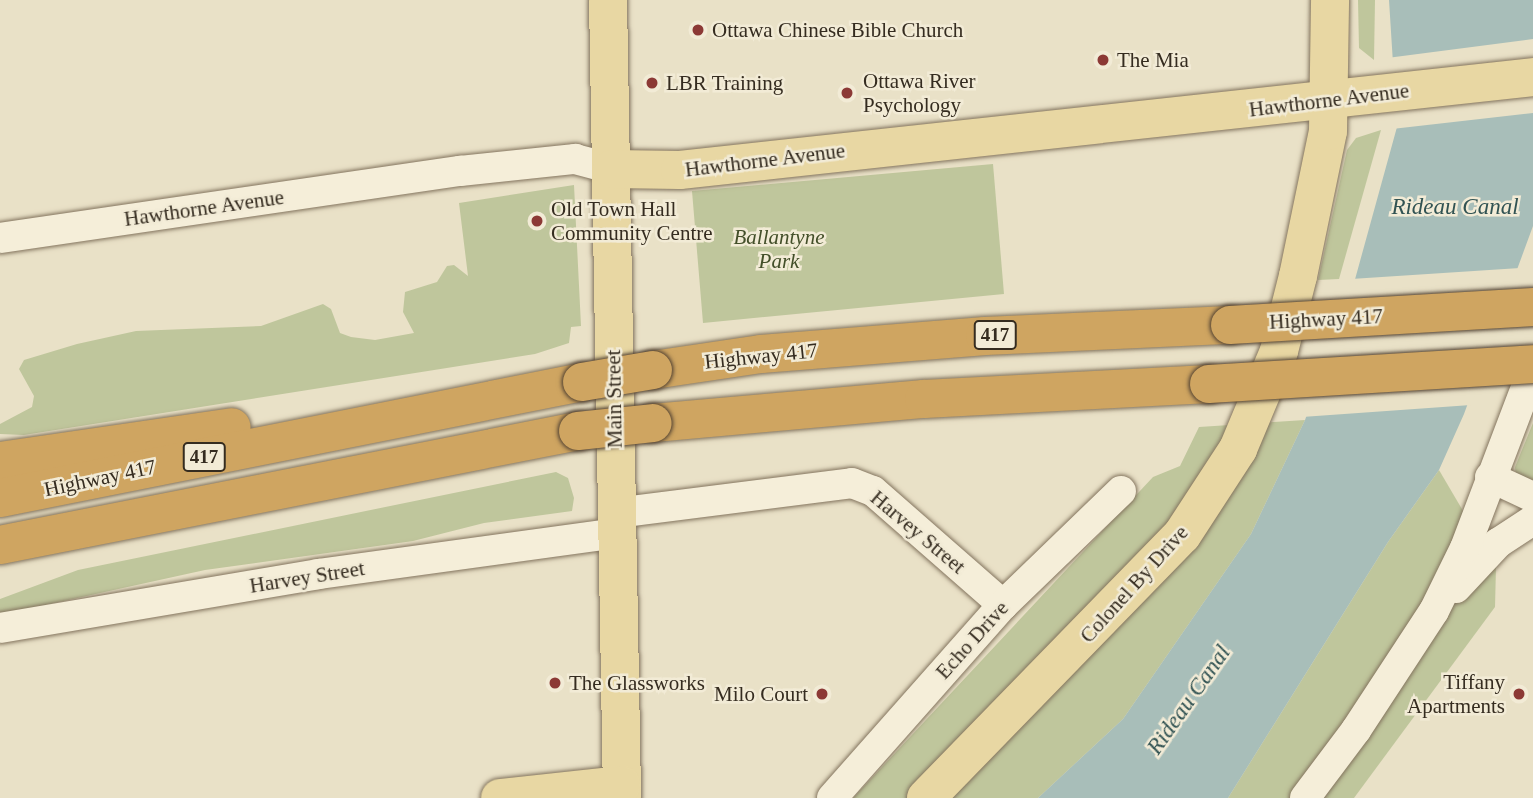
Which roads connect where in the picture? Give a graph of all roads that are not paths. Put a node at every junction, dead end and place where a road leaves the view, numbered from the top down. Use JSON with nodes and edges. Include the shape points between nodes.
{"nodes":[{"id":1,"x":608,"y":0,"type":"edge"},
{"id":2,"x":1330,"y":0,"type":"edge"},
{"id":3,"x":1533,"y":78,"type":"edge"},
{"id":4,"x":1330,"y":100,"type":"junction"},
{"id":5,"x":612,"y":169,"type":"junction"},
{"id":6,"x":0,"y":237,"type":"edge"},
{"id":7,"x":1533,"y":307,"type":"edge"},
{"id":8,"x":1533,"y":367,"type":"edge"},
{"id":9,"x":409,"y":415,"type":"junction"},
{"id":10,"x":0,"y":461,"type":"edge"},
{"id":11,"x":1490,"y":477,"type":"junction"},
{"id":12,"x":1121,"y":491,"type":"dead end"},
{"id":13,"x":1533,"y":497,"type":"edge"},
{"id":14,"x":0,"y":498,"type":"edge"},
{"id":15,"x":1533,"y":520,"type":"edge"},
{"id":16,"x":616,"y":523,"type":"junction"},
{"id":17,"x":0,"y":545,"type":"edge"},
{"id":18,"x":1003,"y":605,"type":"junction"},
{"id":19,"x":1434,"y":611,"type":"junction"},
{"id":20,"x":0,"y":628,"type":"edge"},
{"id":21,"x":621,"y":792,"type":"edge"},
{"id":22,"x":500,"y":798,"type":"edge"},
{"id":23,"x":832,"y":798,"type":"edge"},
{"id":24,"x":926,"y":798,"type":"edge"},
{"id":25,"x":1305,"y":798,"type":"edge"}],
"edges":[{"from":1,"to":5,"type":"main road","name":"Main Street"},
{"from":2,"to":4,"type":"main road","name":"Colonel By Drive"},
{"from":3,"to":4,"type":"main road","name":"Hawthorne Avenue"},
{"from":4,"to":5,"type":"main road","name":"Hawthorne Avenue","via":[[680,170]]},
{"from":4,"to":24,"type":"main road","name":"Colonel By Drive","via":[[1325,144],[1279,351],[1238,449],[1182,535]]},
{"from":5,"to":6,"type":"street","name":"Hawthorne Avenue","via":[[575,159],[460,171]]},
{"from":5,"to":16,"type":"main road","name":"Main Street"},
{"from":7,"to":9,"type":"highway","name":"Highway 417","number":"417","bridge":true,"via":[[985,336],[761,355]]},
{"from":8,"to":11,"type":"street"},
{"from":8,"to":17,"type":"highway","number":"417","bridge":true,"via":[[924,398],[578,431]]},
{"from":9,"to":10,"type":"highway","via":[[225,427]]},
{"from":9,"to":14,"type":"highway","name":"Highway 417","number":"417"},
{"from":11,"to":13,"type":"street"},
{"from":11,"to":19,"type":"street","via":[[1465,548]]},
{"from":12,"to":18,"type":"street","name":"Echo Drive"},
{"from":15,"to":19,"type":"street","via":[[1498,543]]},
{"from":16,"to":18,"type":"street","name":"Harvey Street","via":[[852,483],[873,491]]},
{"from":16,"to":20,"type":"street","name":"Harvey Street"},
{"from":16,"to":21,"type":"main road","name":"Main Street"},
{"from":18,"to":23,"type":"street","name":"Echo Drive"},
{"from":19,"to":25,"type":"street"},
{"from":21,"to":22,"type":"main road"}]}
